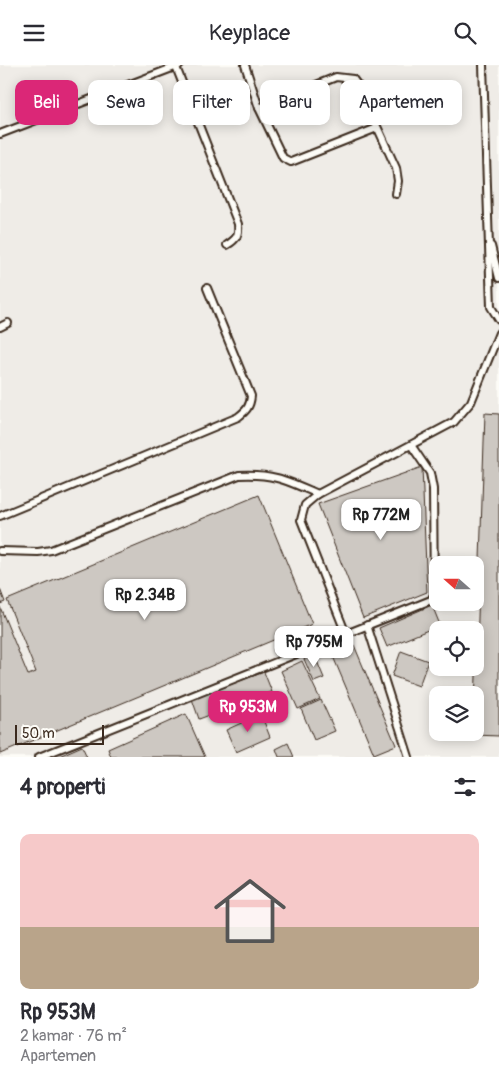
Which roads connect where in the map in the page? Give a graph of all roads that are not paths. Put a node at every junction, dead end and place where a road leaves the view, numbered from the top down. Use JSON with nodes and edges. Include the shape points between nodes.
{"nodes":[{"id":1,"x":245,"y":65,"type":"edge"},
{"id":2,"x":483,"y":65,"type":"edge"},
{"id":3,"x":178,"y":66,"type":"edge"},
{"id":4,"x":259,"y":108,"type":"junction"},
{"id":5,"x":377,"y":128,"type":"junction"},
{"id":6,"x":0,"y":135,"type":"edge"},
{"id":7,"x":396,"y":194,"type":"dead end"},
{"id":8,"x":487,"y":231,"type":"junction"},
{"id":9,"x":227,"y":245,"type":"dead end"},
{"id":10,"x":499,"y":278,"type":"edge"},
{"id":11,"x":207,"y":288,"type":"dead end"},
{"id":12,"x":499,"y":320,"type":"edge"},
{"id":13,"x":8,"y":323,"type":"dead end"},
{"id":14,"x":0,"y":327,"type":"edge"},
{"id":15,"x":499,"y":333,"type":"edge"},
{"id":16,"x":411,"y":445,"type":"junction"},
{"id":17,"x":318,"y":494,"type":"junction"},
{"id":18,"x":0,"y":516,"type":"edge"},
{"id":19,"x":0,"y":551,"type":"edge"},
{"id":20,"x":367,"y":625,"type":"junction"},
{"id":21,"x":346,"y":634,"type":"junction"},
{"id":22,"x":39,"y":757,"type":"edge"},
{"id":23,"x":409,"y":757,"type":"edge"}],
"edges":[{"from":1,"to":4,"type":"lane"},
{"from":2,"to":8,"type":"lane"},
{"from":3,"to":6,"type":"lane"},
{"from":3,"to":9,"type":"lane","via":[[238,224],[239,233]]},
{"from":4,"to":5,"type":"lane","via":[[336,77],[347,77],[356,83]]},
{"from":4,"to":5,"type":"lane","via":[[283,158],[291,162]]},
{"from":5,"to":7,"type":"lane","via":[[397,172]]},
{"from":8,"to":10,"type":"lane"},
{"from":8,"to":12,"type":"lane","via":[[491,307]]},
{"from":11,"to":18,"type":"lane","via":[[251,396],[246,411]]},
{"from":13,"to":14,"type":"lane"},
{"from":15,"to":16,"type":"lane","via":[[464,411],[454,422]]},
{"from":16,"to":17,"type":"lane"},
{"from":16,"to":20,"type":"lane","via":[[430,473],[434,595],[431,600]]},
{"from":17,"to":19,"type":"lane","via":[[279,477],[239,475],[51,550]]},
{"from":17,"to":21,"type":"lane","via":[[305,505],[301,520]]},
{"from":20,"to":21,"type":"lane"},
{"from":20,"to":23,"type":"lane"},
{"from":21,"to":22,"type":"lane"}]}
